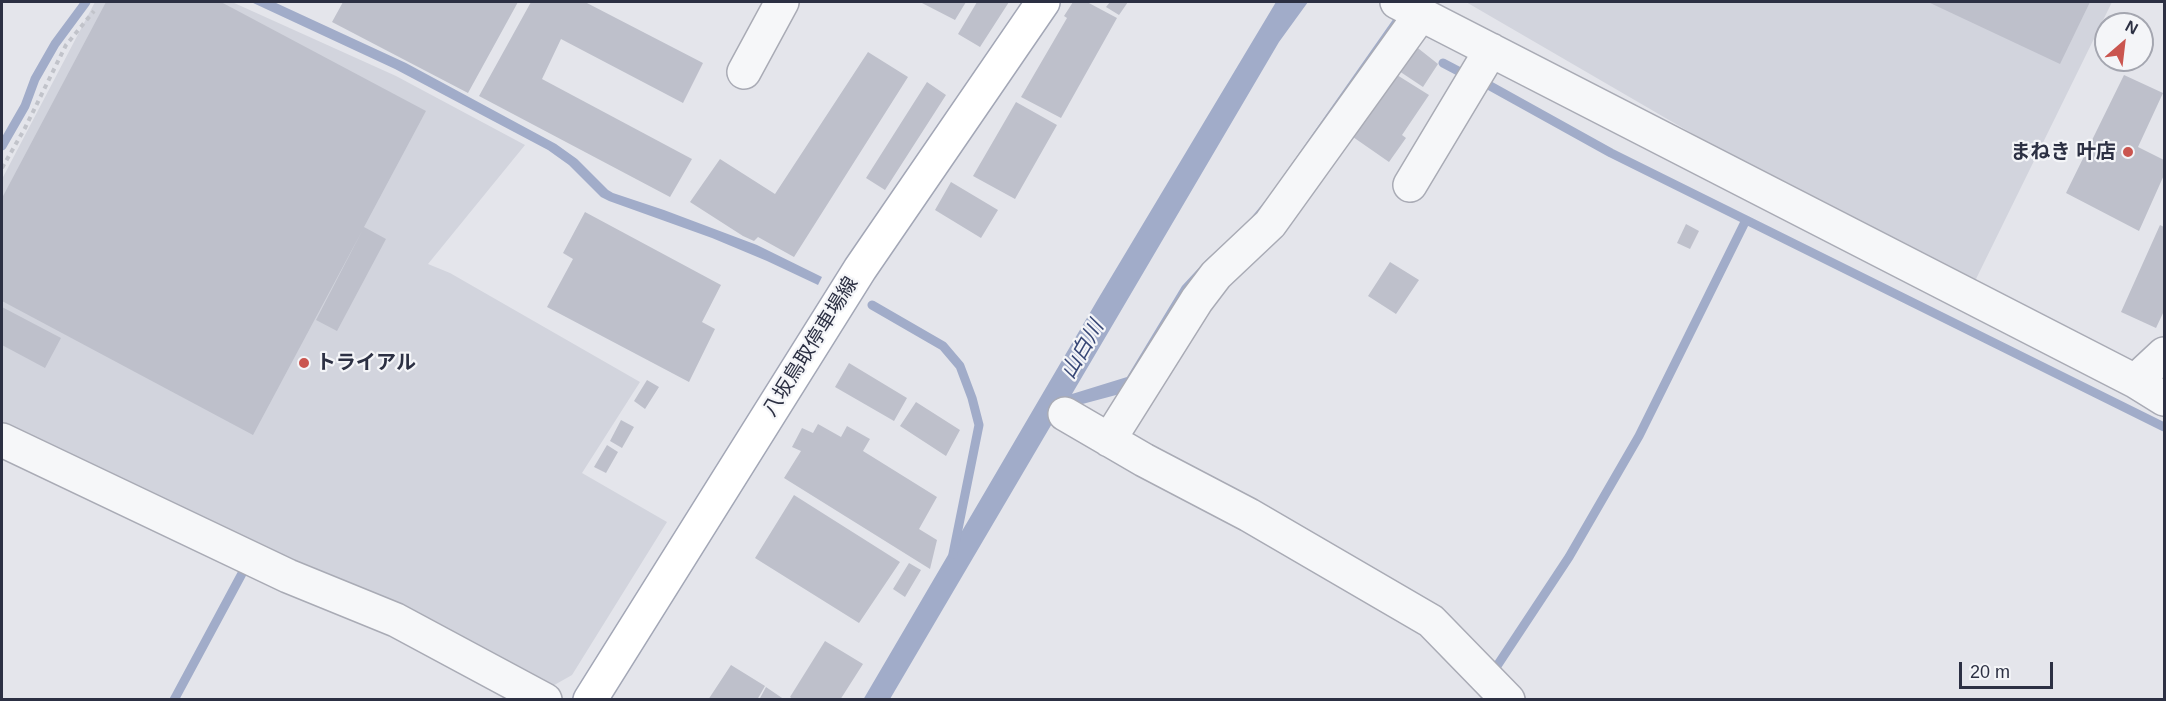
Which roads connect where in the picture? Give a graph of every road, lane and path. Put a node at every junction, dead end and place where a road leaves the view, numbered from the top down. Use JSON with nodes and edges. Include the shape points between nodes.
{"nodes":[{"id":1,"x":782,"y":2,"type":"edge"},
{"id":2,"x":1043,"y":2,"type":"edge"},
{"id":3,"x":1409,"y":8,"type":"edge"},
{"id":4,"x":94,"y":11,"type":"dead end"},
{"id":5,"x":1491,"y":50,"type":"junction"},
{"id":6,"x":744,"y":72,"type":"dead end"},
{"id":7,"x":2,"y":168,"type":"edge"},
{"id":8,"x":1410,"y":185,"type":"dead end"},
{"id":9,"x":2164,"y":354,"type":"edge"},
{"id":10,"x":2135,"y":381,"type":"junction"},
{"id":11,"x":2164,"y":399,"type":"edge"},
{"id":12,"x":1065,"y":414,"type":"dead end"},
{"id":13,"x":2,"y":440,"type":"edge"},
{"id":14,"x":1109,"y":440,"type":"junction"},
{"id":15,"x":545,"y":699,"type":"edge"},
{"id":16,"x":590,"y":699,"type":"edge"},
{"id":17,"x":1508,"y":699,"type":"edge"}],
"edges":[{"from":1,"to":6,"type":"street"},
{"from":2,"to":16,"type":"main road","name":"八坂鳥取停車場線","via":[[860,269]]},
{"from":3,"to":5,"type":"street"},
{"from":3,"to":14,"type":"street","via":[[1270,224],[1216,275],[1197,300]]},
{"from":4,"to":7,"type":"path","via":[[66,45]]},
{"from":5,"to":8,"type":"street"},
{"from":5,"to":10,"type":"street"},
{"from":9,"to":10,"type":"street"},
{"from":10,"to":11,"type":"street"},
{"from":12,"to":14,"type":"street"},
{"from":13,"to":15,"type":"street","via":[[288,576],[396,620]]},
{"from":14,"to":17,"type":"street","via":[[1431,621]]}]}
